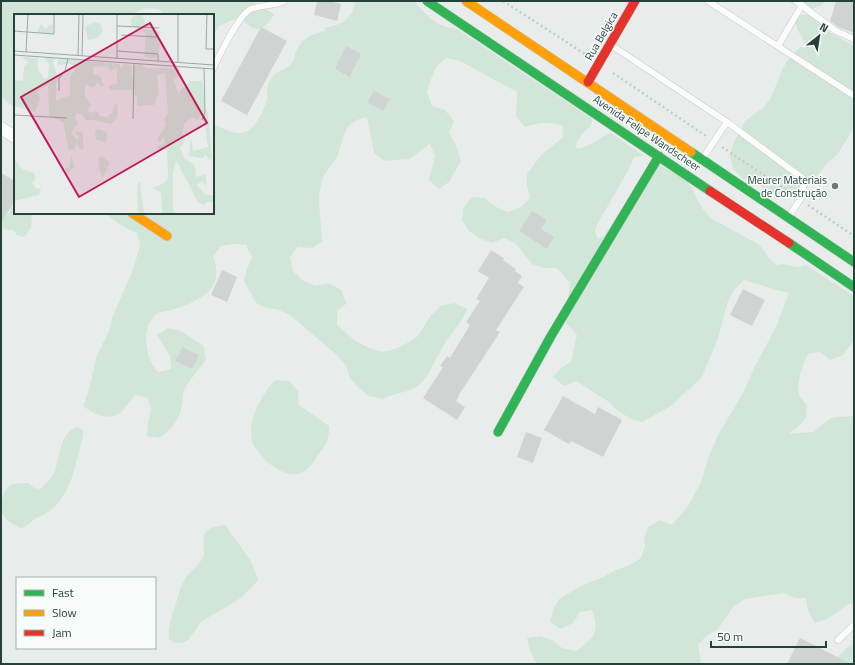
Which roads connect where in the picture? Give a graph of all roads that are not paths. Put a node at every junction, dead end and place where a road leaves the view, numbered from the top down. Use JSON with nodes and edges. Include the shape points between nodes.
{"nodes":[{"id":1,"x":284,"y":1,"type":"edge"},
{"id":2,"x":427,"y":1,"type":"edge"},
{"id":3,"x":466,"y":1,"type":"edge"},
{"id":4,"x":635,"y":1,"type":"edge"},
{"id":5,"x":708,"y":1,"type":"edge"},
{"id":6,"x":796,"y":1,"type":"edge"},
{"id":7,"x":802,"y":5,"type":"junction"},
{"id":8,"x":854,"y":39,"type":"edge"},
{"id":9,"x":610,"y":44,"type":"junction"},
{"id":10,"x":778,"y":46,"type":"junction"},
{"id":11,"x":214,"y":67,"type":"edge"},
{"id":12,"x":588,"y":82,"type":"junction"},
{"id":13,"x":853,"y":95,"type":"dead end"},
{"id":14,"x":727,"y":122,"type":"junction"},
{"id":15,"x":1,"y":128,"type":"edge"},
{"id":16,"x":14,"y":136,"type":"edge"},
{"id":17,"x":659,"y":156,"type":"junction"},
{"id":18,"x":702,"y":160,"type":"junction"},
{"id":19,"x":134,"y":214,"type":"edge"},
{"id":20,"x":788,"y":218,"type":"junction"},
{"id":21,"x":167,"y":236,"type":"dead end"},
{"id":22,"x":854,"y":262,"type":"edge"},
{"id":23,"x":854,"y":287,"type":"edge"},
{"id":24,"x":498,"y":432,"type":"dead end"},
{"id":25,"x":854,"y":625,"type":"edge"},
{"id":26,"x":838,"y":640,"type":"dead end"}],
"edges":[{"from":1,"to":11,"type":"lane","via":[[252,8],[246,12]]},
{"from":2,"to":17,"type":"main road","name":"Avenida Felipe Wandscheer"},
{"from":3,"to":12,"type":"main road","name":"Avenida Felipe Wandscheer"},
{"from":4,"to":9,"type":"main road","name":"Rua Belgica"},
{"from":5,"to":10,"type":"lane"},
{"from":6,"to":7,"type":"lane"},
{"from":7,"to":8,"type":"lane","via":[[836,31]]},
{"from":7,"to":10,"type":"lane"},
{"from":9,"to":12,"type":"main road","name":"Rua Belgica"},
{"from":9,"to":14,"type":"lane"},
{"from":10,"to":13,"type":"lane"},
{"from":12,"to":18,"type":"main road","name":"Avenida Felipe Wandscheer"},
{"from":14,"to":18,"type":"lane"},
{"from":14,"to":20,"type":"lane","via":[[805,180],[800,200]]},
{"from":15,"to":16,"type":"street"},
{"from":17,"to":23,"type":"main road","name":"Avenida Felipe Wandscheer"},
{"from":17,"to":24,"type":"main road","via":[[551,336]]},
{"from":18,"to":20,"type":"main road","name":"Avenida Felipe Wandscheer"},
{"from":19,"to":21,"type":"main road"},
{"from":20,"to":22,"type":"main road","name":"Avenida Felipe Wandscheer"},
{"from":25,"to":26,"type":"lane"}]}
